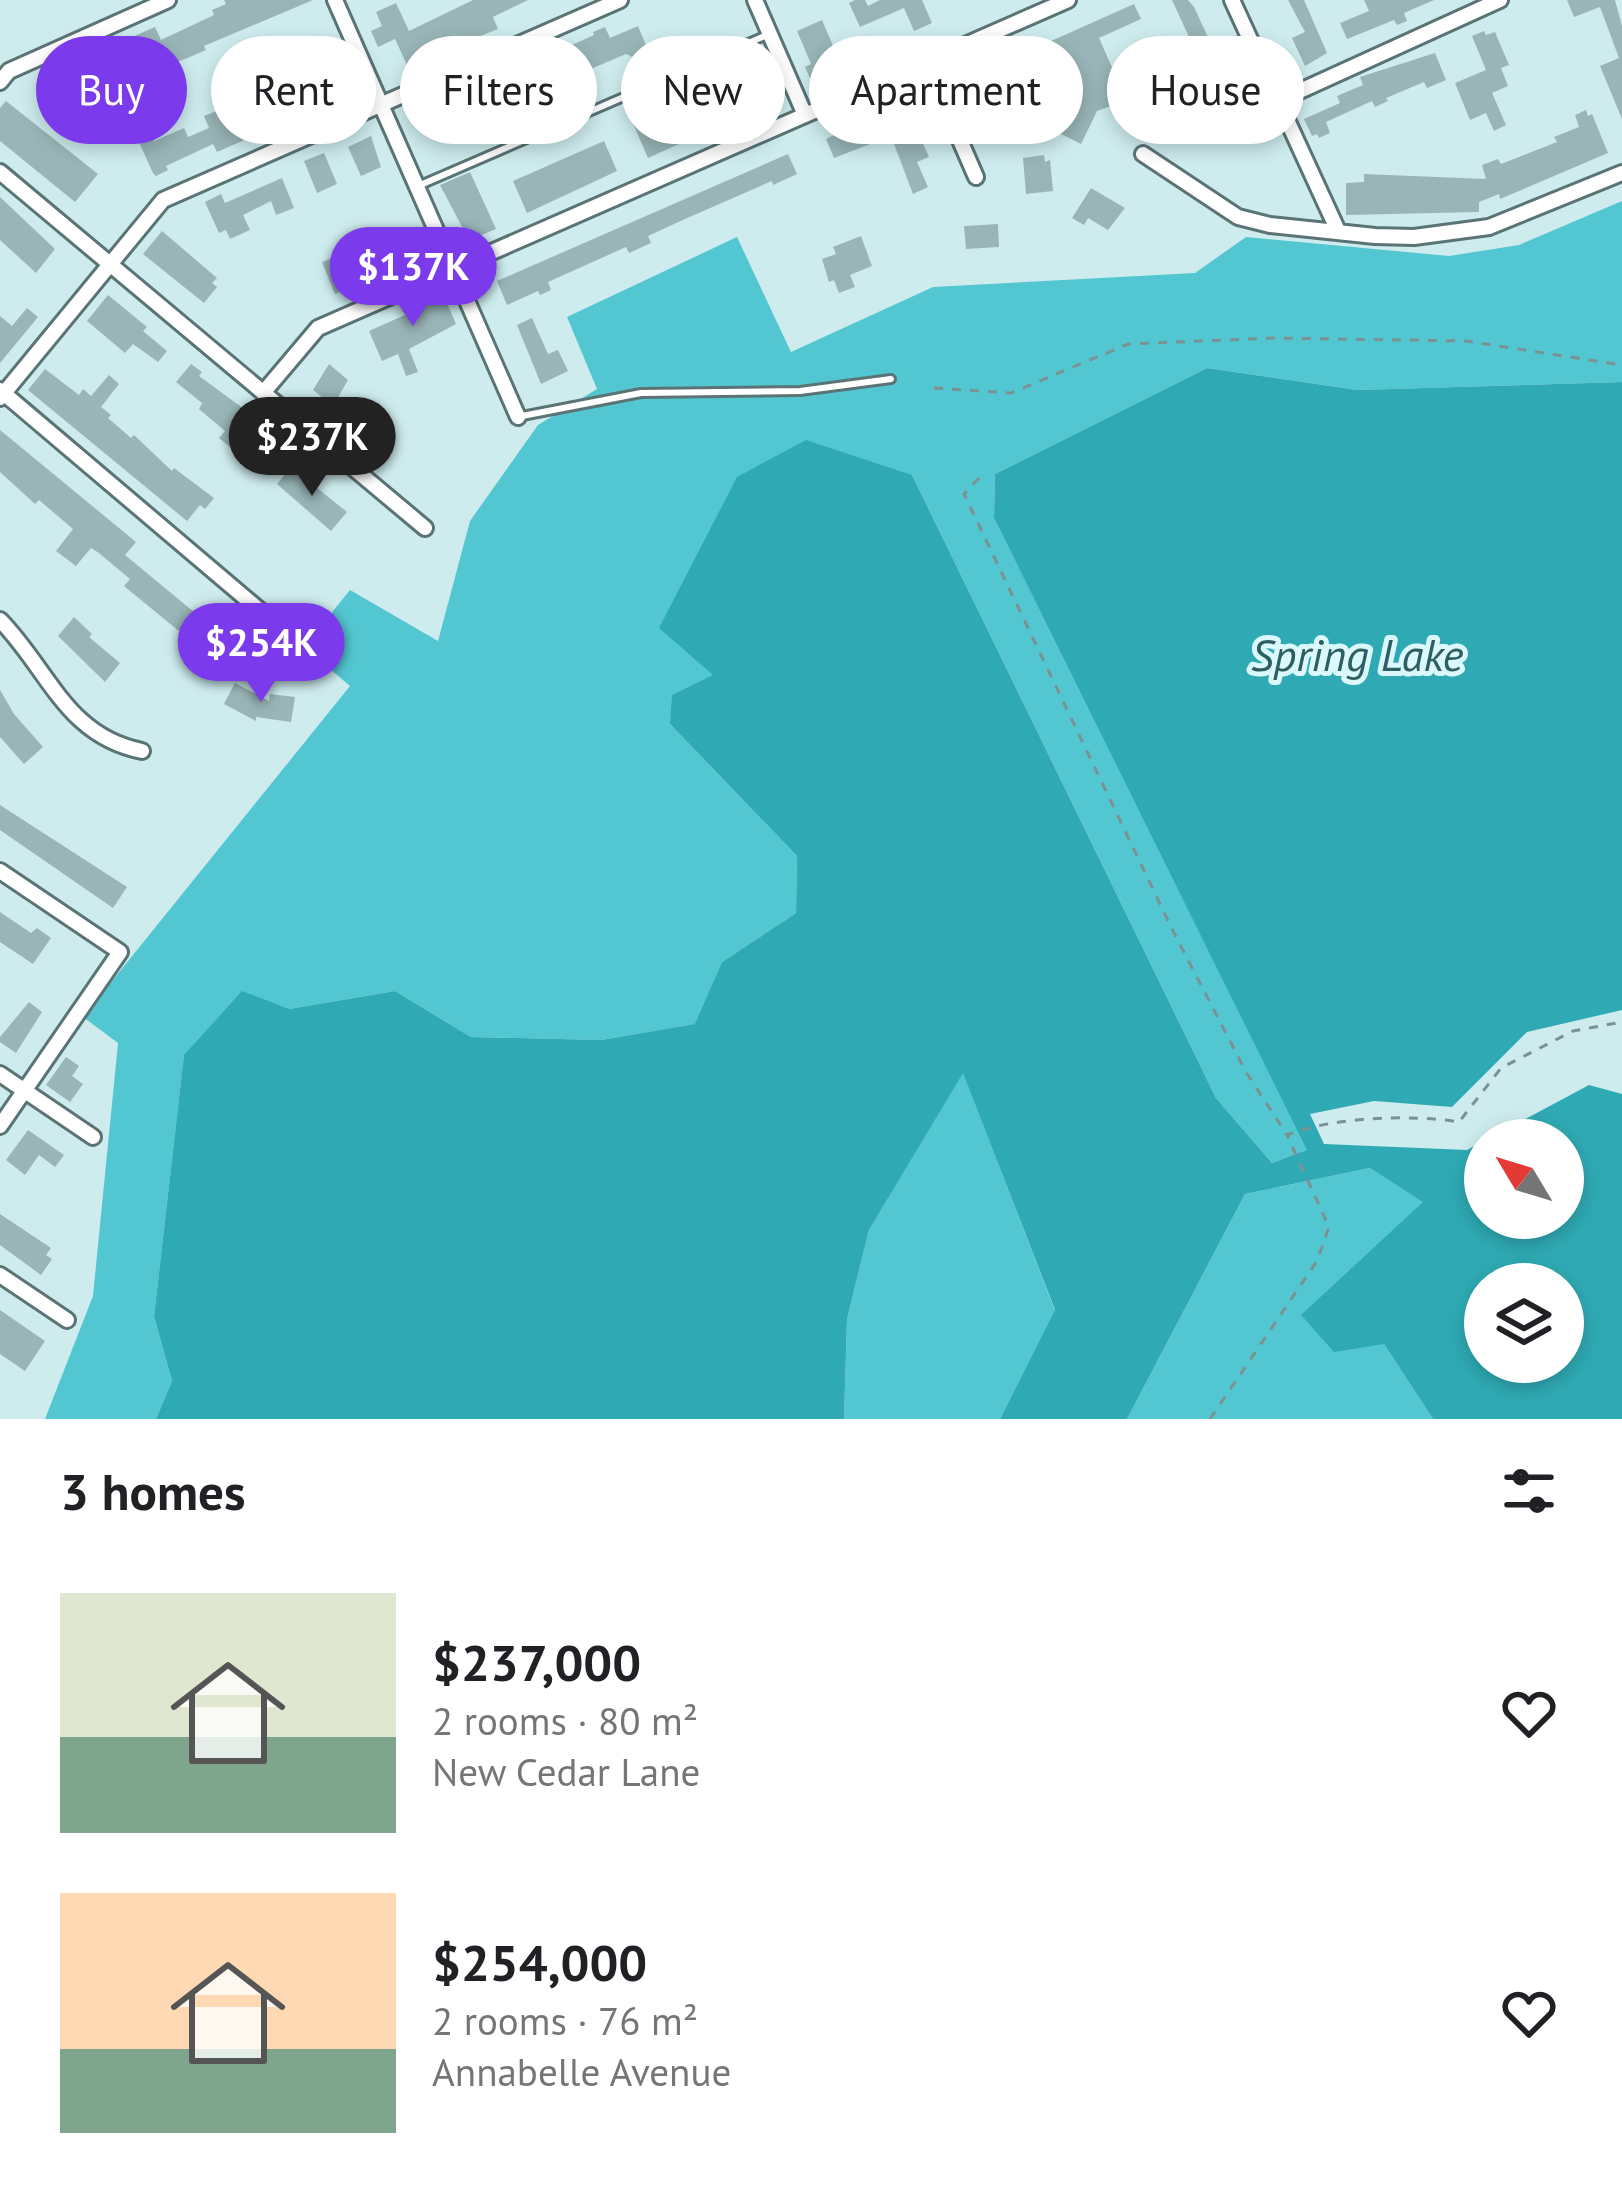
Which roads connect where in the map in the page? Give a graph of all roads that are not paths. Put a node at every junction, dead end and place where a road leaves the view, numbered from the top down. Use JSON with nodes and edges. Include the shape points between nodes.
{"nodes":[{"id":1,"x":168,"y":0,"type":"edge"},
{"id":2,"x":335,"y":0,"type":"edge"},
{"id":3,"x":620,"y":0,"type":"edge"},
{"id":4,"x":755,"y":0,"type":"edge"},
{"id":5,"x":1068,"y":0,"type":"edge"},
{"id":6,"x":1232,"y":0,"type":"edge"},
{"id":7,"x":1500,"y":0,"type":"edge"},
{"id":8,"x":770,"y":34,"type":"junction"},
{"id":9,"x":986,"y":36,"type":"edge"},
{"id":10,"x":1249,"y":36,"type":"edge"},
{"id":11,"x":1,"y":79,"type":"edge"},
{"id":12,"x":1304,"y":89,"type":"edge"},
{"id":13,"x":381,"y":103,"type":"junction"},
{"id":14,"x":809,"y":113,"type":"edge"},
{"id":15,"x":805,"y":115,"type":"junction"},
{"id":16,"x":962,"y":144,"type":"edge"},
{"id":17,"x":1299,"y":144,"type":"edge"},
{"id":18,"x":1143,"y":154,"type":"dead end"},
{"id":19,"x":0,"y":172,"type":"edge"},
{"id":20,"x":1622,"y":173,"type":"edge"},
{"id":21,"x":976,"y":177,"type":"dead end"},
{"id":22,"x":418,"y":187,"type":"junction"},
{"id":23,"x":1338,"y":231,"type":"junction"},
{"id":24,"x":110,"y":265,"type":"junction"},
{"id":25,"x":454,"y":268,"type":"junction"},
{"id":26,"x":891,"y":379,"type":"dead end"},
{"id":27,"x":263,"y":393,"type":"junction"},
{"id":28,"x":1,"y":394,"type":"edge"},
{"id":29,"x":518,"y":417,"type":"joint"},
{"id":30,"x":425,"y":528,"type":"dead end"},
{"id":31,"x":0,"y":620,"type":"edge"},
{"id":32,"x":283,"y":630,"type":"dead end"},
{"id":33,"x":142,"y":751,"type":"dead end"},
{"id":34,"x":0,"y":871,"type":"edge"},
{"id":35,"x":0,"y":1074,"type":"edge"},
{"id":36,"x":25,"y":1090,"type":"junction"},
{"id":37,"x":0,"y":1126,"type":"edge"},
{"id":38,"x":93,"y":1137,"type":"dead end"},
{"id":39,"x":0,"y":1275,"type":"edge"},
{"id":40,"x":67,"y":1320,"type":"dead end"}],
"edges":[{"from":1,"to":11,"type":"street"},
{"from":2,"to":13,"type":"street"},
{"from":3,"to":13,"type":"street"},
{"from":4,"to":8,"type":"street"},
{"from":5,"to":9,"type":"street"},
{"from":6,"to":10,"type":"street"},
{"from":7,"to":12,"type":"street"},
{"from":8,"to":15,"type":"street"},
{"from":8,"to":22,"type":"lane"},
{"from":13,"to":22,"type":"street"},
{"from":13,"to":24,"type":"street","via":[[164,200]]},
{"from":14,"to":15,"type":"street"},
{"from":15,"to":25,"type":"street"},
{"from":16,"to":21,"type":"street"},
{"from":17,"to":23,"type":"street"},
{"from":18,"to":23,"type":"street","via":[[1238,217]]},
{"from":19,"to":24,"type":"street"},
{"from":20,"to":23,"type":"street","via":[[1489,227],[1414,237]]},
{"from":22,"to":25,"type":"street"},
{"from":24,"to":27,"type":"street"},
{"from":24,"to":28,"type":"street"},
{"from":25,"to":27,"type":"street","via":[[318,328]]},
{"from":25,"to":29,"type":"street"},
{"from":26,"to":29,"type":"lane","via":[[800,392],[641,393]]},
{"from":27,"to":30,"type":"street"},
{"from":28,"to":32,"type":"street"},
{"from":31,"to":33,"type":"street","via":[[69,710],[117,746]]},
{"from":34,"to":36,"type":"street","via":[[120,952]]},
{"from":35,"to":36,"type":"street"},
{"from":36,"to":37,"type":"street"},
{"from":36,"to":38,"type":"street"},
{"from":39,"to":40,"type":"street"}]}
